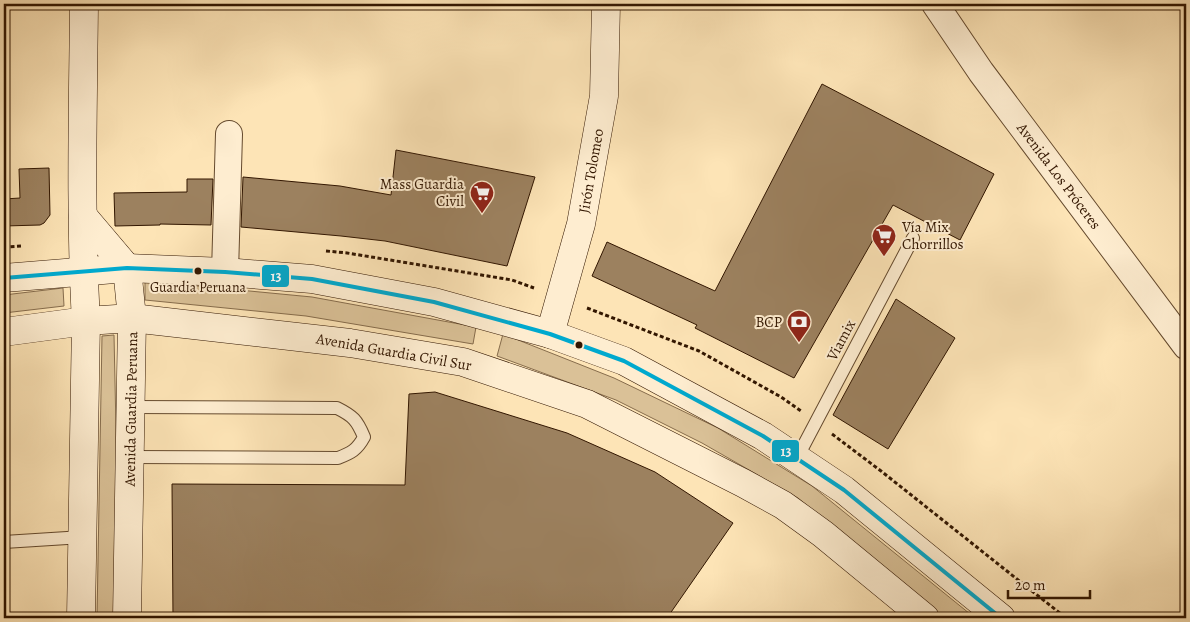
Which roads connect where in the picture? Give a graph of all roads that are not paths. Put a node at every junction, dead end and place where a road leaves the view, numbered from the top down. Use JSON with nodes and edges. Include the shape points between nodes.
{"nodes":[{"id":1,"x":84,"y":4,"type":"edge"},
{"id":2,"x":606,"y":4,"type":"edge"},
{"id":3,"x":935,"y":4,"type":"edge"},
{"id":4,"x":229,"y":134,"type":"dead end"},
{"id":5,"x":83,"y":216,"type":"junction"},
{"id":6,"x":913,"y":238,"type":"dead end"},
{"id":7,"x":127,"y":268,"type":"junction"},
{"id":8,"x":83,"y":272,"type":"junction"},
{"id":9,"x":225,"y":272,"type":"junction"},
{"id":10,"x":4,"y":278,"type":"edge"},
{"id":11,"x":132,"y":318,"type":"junction"},
{"id":12,"x":86,"y":320,"type":"junction"},
{"id":13,"x":4,"y":332,"type":"edge"},
{"id":14,"x":550,"y":334,"type":"junction"},
{"id":15,"x":1186,"y":346,"type":"edge"},
{"id":16,"x":131,"y":407,"type":"junction"},
{"id":17,"x":130,"y":457,"type":"junction"},
{"id":18,"x":797,"y":458,"type":"junction"},
{"id":19,"x":82,"y":537,"type":"junction"},
{"id":20,"x":4,"y":542,"type":"edge"},
{"id":21,"x":81,"y":618,"type":"edge"},
{"id":22,"x":127,"y":618,"type":"edge"},
{"id":23,"x":925,"y":618,"type":"edge"},
{"id":24,"x":1001,"y":618,"type":"edge"}],
"edges":[{"from":1,"to":5,"type":"main road"},
{"from":2,"to":14,"type":"main road","name":"Jirón Tolomeo","via":[[604,96],[581,224]]},
{"from":3,"to":15,"type":"street","name":"Avenida Los Próceres","via":[[981,72]]},
{"from":4,"to":9,"type":"street"},
{"from":5,"to":7,"type":"main road"},
{"from":5,"to":8,"type":"main road"},
{"from":6,"to":18,"type":"lane","name":"Viamix"},
{"from":7,"to":8,"type":"main road"},
{"from":7,"to":9,"type":"main road"},
{"from":7,"to":11,"type":"main road","name":"Avenida Guardia Peruana"},
{"from":8,"to":10,"type":"main road"},
{"from":8,"to":12,"type":"main road"},
{"from":9,"to":14,"type":"main road","via":[[312,279],[434,302]]},
{"from":11,"to":12,"type":"main road","name":"Avenida Guardia Civil Sur"},
{"from":11,"to":16,"type":"main road","name":"Avenida Guardia Peruana"},
{"from":11,"to":23,"type":"main road","name":"Avenida Guardia Civil Sur","via":[[350,343],[463,362],[587,404],[782,505],[823,534]]},
{"from":12,"to":13,"type":"main road","name":"Avenida Guardia Civil Sur"},
{"from":12,"to":19,"type":"main road"},
{"from":14,"to":18,"type":"main road","via":[[624,361],[764,436]]},
{"from":16,"to":17,"type":"main road","name":"Avenida Guardia Peruana"},
{"from":16,"to":17,"type":"lane","via":[[337,408],[350,415],[364,437],[358,448],[338,458]]},
{"from":17,"to":22,"type":"main road","name":"Avenida Guardia Peruana"},
{"from":18,"to":24,"type":"main road","via":[[844,490]]},
{"from":19,"to":20,"type":"lane"},
{"from":19,"to":21,"type":"main road"}]}
